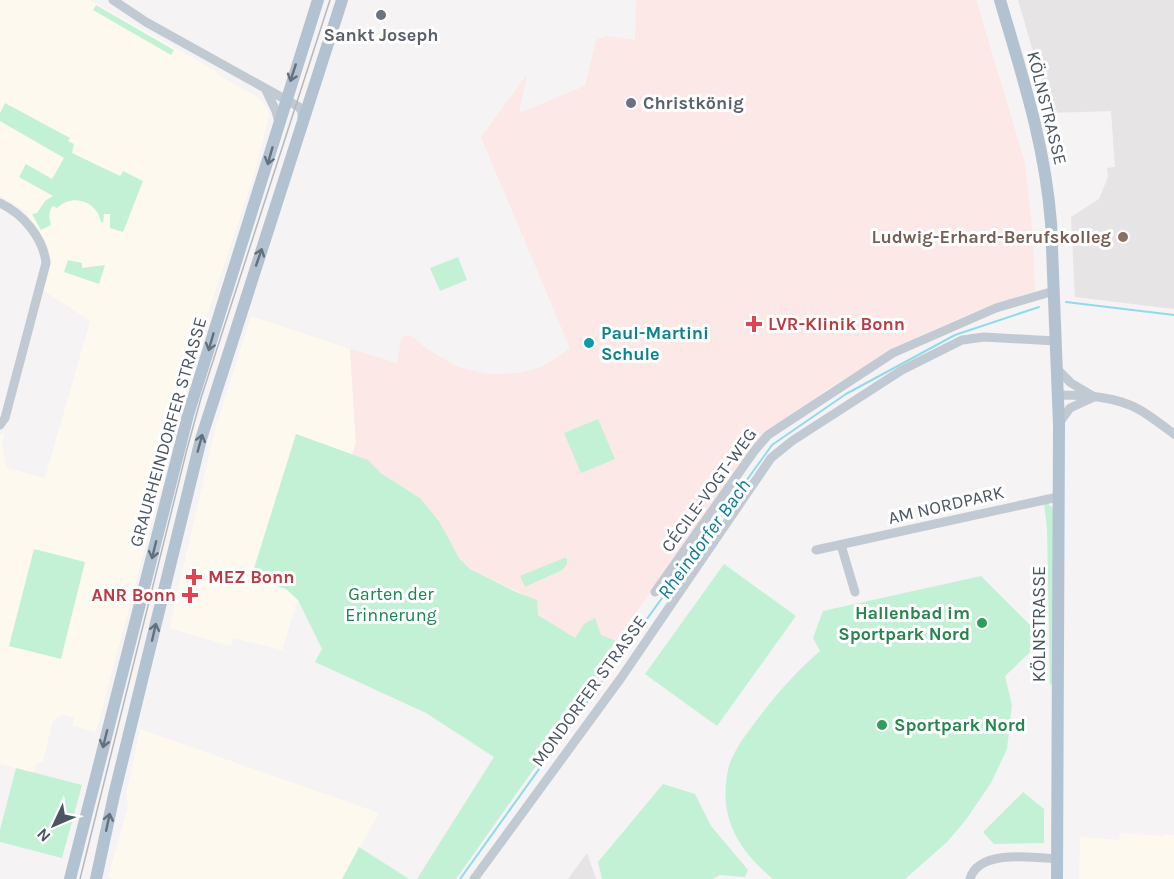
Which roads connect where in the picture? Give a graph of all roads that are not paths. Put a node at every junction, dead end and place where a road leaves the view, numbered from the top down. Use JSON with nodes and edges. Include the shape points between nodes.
{"nodes":[{"id":1,"x":113,"y":0,"type":"edge"},
{"id":2,"x":318,"y":0,"type":"edge"},
{"id":3,"x":342,"y":0,"type":"edge"},
{"id":4,"x":1000,"y":0,"type":"edge"},
{"id":5,"x":265,"y":88,"type":"junction"},
{"id":6,"x":310,"y":98,"type":"junction"},
{"id":7,"x":285,"y":99,"type":"junction"},
{"id":8,"x":299,"y":107,"type":"junction"},
{"id":9,"x":279,"y":122,"type":"junction"},
{"id":10,"x":301,"y":125,"type":"junction"},
{"id":11,"x":0,"y":203,"type":"edge"},
{"id":12,"x":1054,"y":291,"type":"junction"},
{"id":13,"x":1056,"y":341,"type":"junction"},
{"id":14,"x":1057,"y":369,"type":"junction"},
{"id":15,"x":1058,"y":394,"type":"junction"},
{"id":16,"x":1095,"y":397,"type":"junction"},
{"id":17,"x":0,"y":425,"type":"edge"},
{"id":18,"x":1059,"y":425,"type":"junction"},
{"id":19,"x":1174,"y":434,"type":"edge"},
{"id":20,"x":1058,"y":497,"type":"junction"},
{"id":21,"x":842,"y":545,"type":"junction"},
{"id":22,"x":816,"y":550,"type":"dead end"},
{"id":23,"x":655,"y":592,"type":"dead end"},
{"id":24,"x":855,"y":592,"type":"dead end"},
{"id":25,"x":1057,"y":859,"type":"junction"},
{"id":26,"x":70,"y":879,"type":"edge"},
{"id":27,"x":96,"y":879,"type":"edge"},
{"id":28,"x":474,"y":879,"type":"edge"},
{"id":29,"x":970,"y":879,"type":"edge"},
{"id":30,"x":1057,"y":879,"type":"edge"}],
"edges":[{"from":1,"to":5,"type":"street"},
{"from":2,"to":7,"type":"main road","name":"GRAURHEINDORFER STRASSE","one_way":true},
{"from":3,"to":6,"type":"main road","name":"GRAURHEINDORFER STRASSE"},
{"from":4,"to":12,"type":"main road","name":"KÖLNSTRASSE","via":[[1044,164]]},
{"from":5,"to":7,"type":"street"},
{"from":5,"to":9,"type":"street"},
{"from":6,"to":8,"type":"street"},
{"from":6,"to":10,"type":"main road","name":"GRAURHEINDORFER STRASSE"},
{"from":7,"to":8,"type":"street"},
{"from":7,"to":9,"type":"main road","name":"GRAURHEINDORFER STRASSE"},
{"from":8,"to":10,"type":"street"},
{"from":9,"to":26,"type":"main road","name":"GRAURHEINDORFER STRASSE","one_way":true,"via":[[188,415]]},
{"from":27,"to":10,"type":"main road","name":"GRAURHEINDORFER STRASSE","one_way":true,"via":[[201,439]]},
{"from":11,"to":17,"type":"street","via":[[29,225],[46,263]]},
{"from":12,"to":13,"type":"main road","name":"KÖLNSTRASSE"},
{"from":12,"to":23,"type":"street","name":"CÉCILE-VOGT-WEG","via":[[996,308],[893,353],[768,435]]},
{"from":13,"to":14,"type":"main road","name":"KÖLNSTRASSE"},
{"from":13,"to":28,"type":"street","name":"MONDORFER STRASSE","via":[[984,337],[962,340],[902,370],[771,458],[621,678]]},
{"from":14,"to":15,"type":"main road","name":"KÖLNSTRASSE"},
{"from":14,"to":16,"type":"street"},
{"from":15,"to":16,"type":"street"},
{"from":15,"to":18,"type":"main road","name":"KÖLNSTRASSE"},
{"from":16,"to":18,"type":"street","via":[[1071,408]]},
{"from":16,"to":19,"type":"street","via":[[1139,409]]},
{"from":18,"to":20,"type":"main road","name":"KÖLNSTRASSE"},
{"from":20,"to":21,"type":"street","name":"AM NORDPARK"},
{"from":20,"to":25,"type":"main road","name":"KÖLNSTRASSE"},
{"from":21,"to":22,"type":"street","name":"AM NORDPARK"},
{"from":21,"to":24,"type":"street"},
{"from":25,"to":29,"type":"street","via":[[990,860],[975,869]]},
{"from":25,"to":30,"type":"main road","name":"KÖLNSTRASSE"}]}
